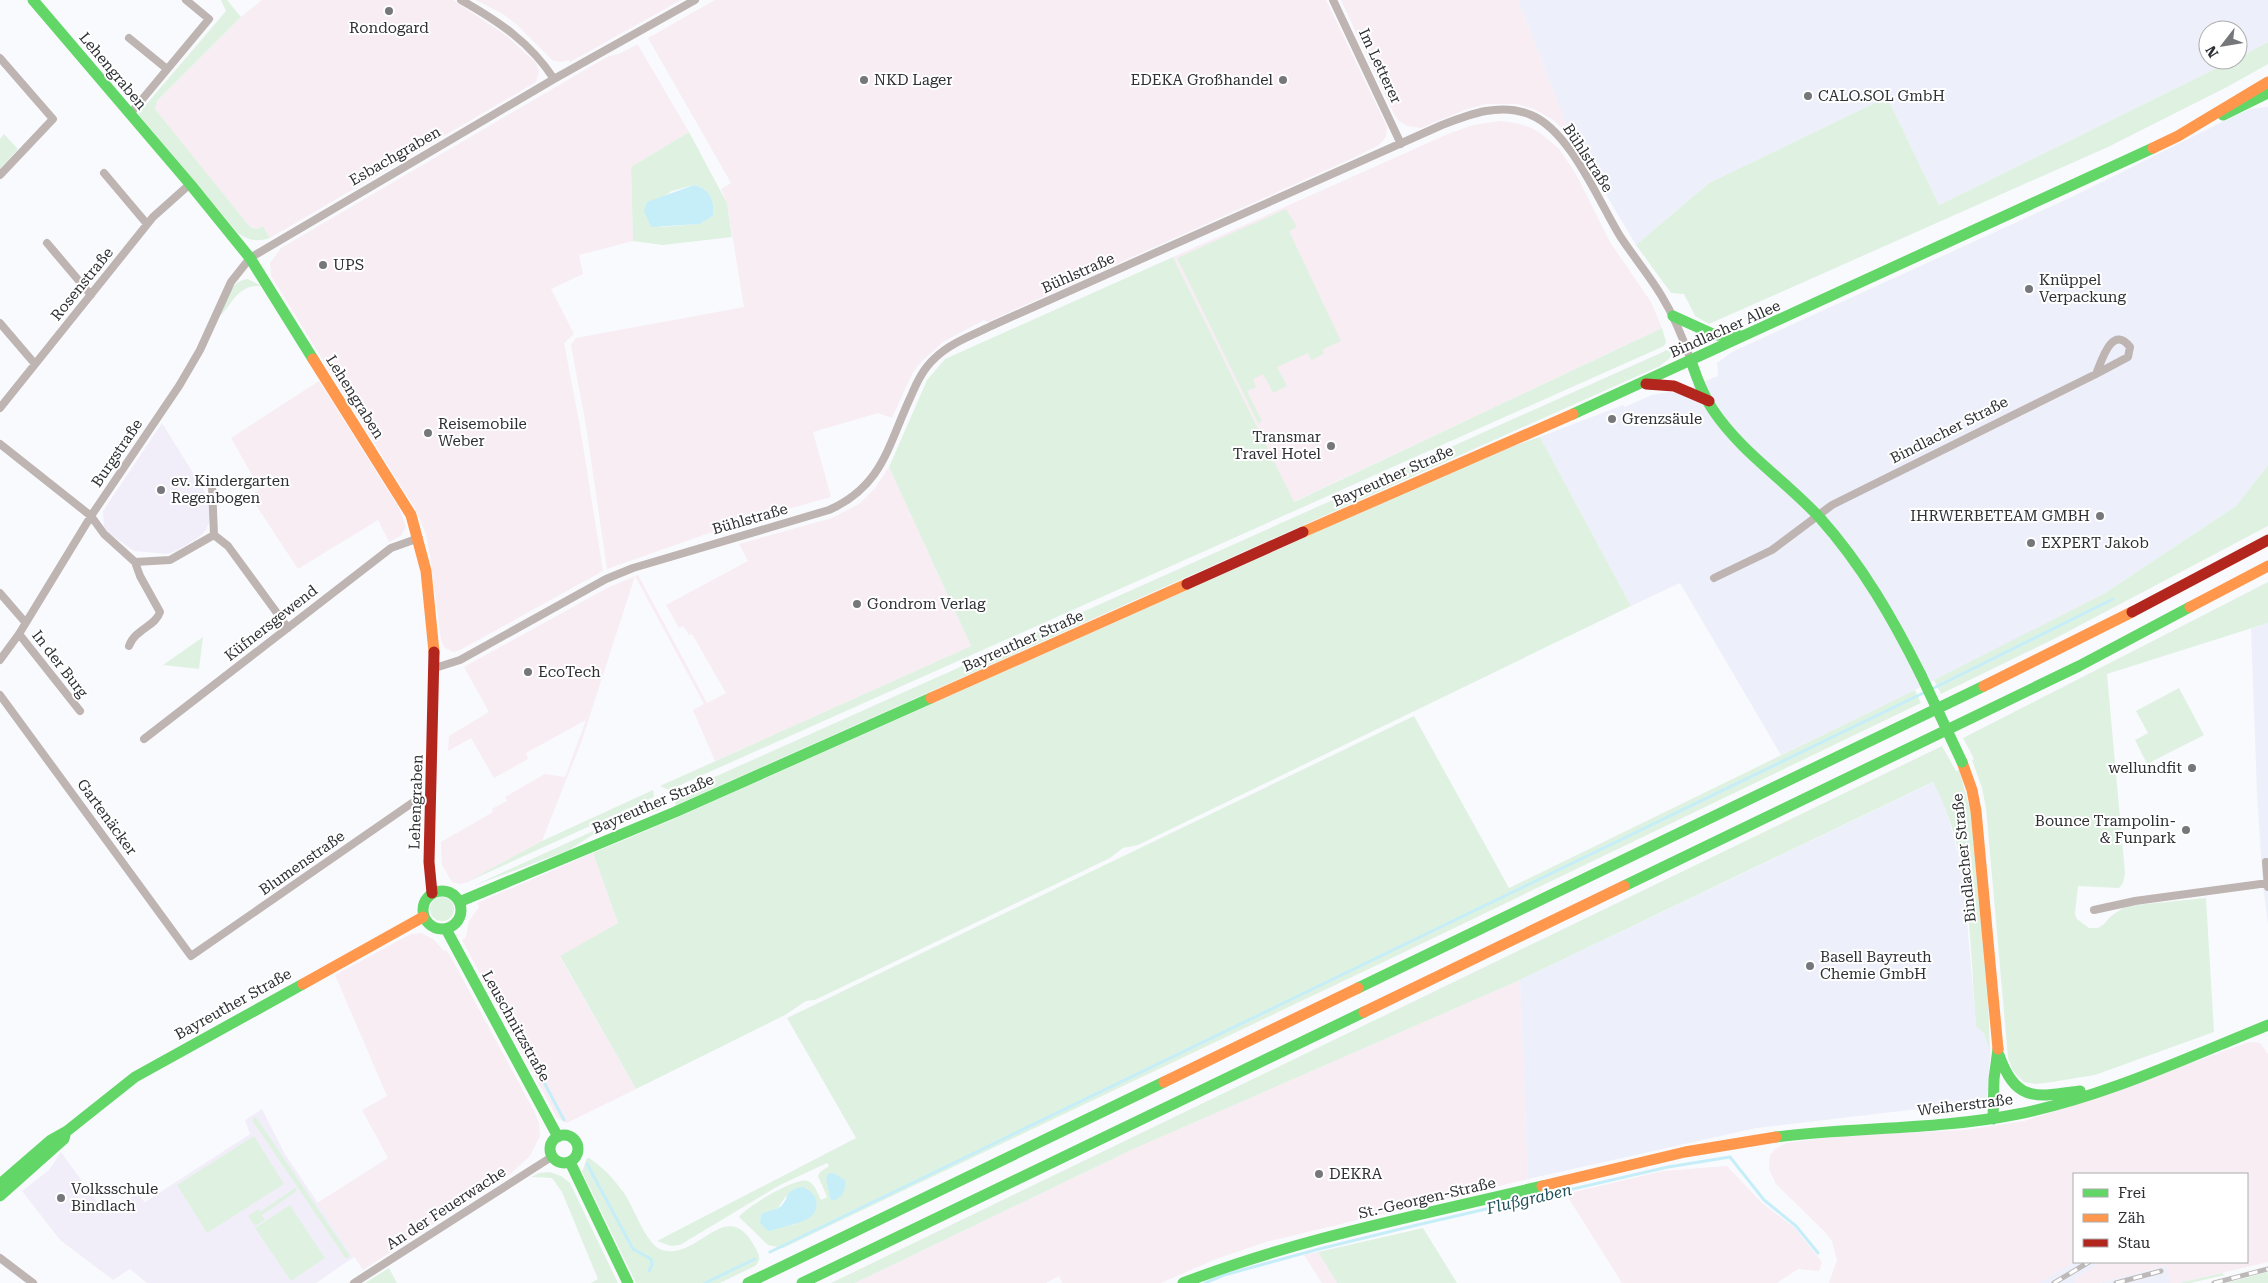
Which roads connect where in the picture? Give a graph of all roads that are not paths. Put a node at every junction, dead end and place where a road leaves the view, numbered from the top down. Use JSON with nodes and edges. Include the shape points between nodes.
{"nodes":[{"id":1,"x":33,"y":0,"type":"edge"},
{"id":2,"x":186,"y":0,"type":"edge"},
{"id":3,"x":461,"y":0,"type":"edge"},
{"id":4,"x":695,"y":0,"type":"edge"},
{"id":5,"x":1333,"y":0,"type":"edge"},
{"id":6,"x":129,"y":38,"type":"dead end"},
{"id":7,"x":0,"y":58,"type":"edge"},
{"id":8,"x":167,"y":69,"type":"junction"},
{"id":9,"x":554,"y":79,"type":"junction"},
{"id":10,"x":2268,"y":82,"type":"edge"},
{"id":11,"x":2268,"y":93,"type":"edge"},
{"id":12,"x":130,"y":114,"type":"junction"},
{"id":13,"x":2178,"y":136,"type":"junction"},
{"id":14,"x":1401,"y":144,"type":"junction"},
{"id":15,"x":104,"y":173,"type":"dead end"},
{"id":16,"x":0,"y":175,"type":"edge"},
{"id":17,"x":190,"y":184,"type":"junction"},
{"id":18,"x":148,"y":224,"type":"junction"},
{"id":19,"x":47,"y":243,"type":"dead end"},
{"id":20,"x":250,"y":258,"type":"junction"},
{"id":21,"x":91,"y":295,"type":"junction"},
{"id":22,"x":1673,"y":316,"type":"junction"},
{"id":23,"x":0,"y":322,"type":"edge"},
{"id":24,"x":1747,"y":336,"type":"junction"},
{"id":25,"x":1691,"y":361,"type":"junction"},
{"id":26,"x":35,"y":364,"type":"junction"},
{"id":27,"x":2096,"y":374,"type":"junction"},
{"id":28,"x":1642,"y":384,"type":"junction"},
{"id":29,"x":1709,"y":401,"type":"junction"},
{"id":30,"x":1598,"y":403,"type":"joint"},
{"id":31,"x":0,"y":408,"type":"edge"},
{"id":32,"x":0,"y":444,"type":"edge"},
{"id":33,"x":212,"y":486,"type":"dead end"},
{"id":34,"x":91,"y":516,"type":"junction"},
{"id":35,"x":1818,"y":516,"type":"junction"},
{"id":36,"x":214,"y":535,"type":"junction"},
{"id":37,"x":419,"y":538,"type":"junction"},
{"id":38,"x":2268,"y":540,"type":"edge"},
{"id":39,"x":135,"y":562,"type":"junction"},
{"id":40,"x":2268,"y":566,"type":"edge"},
{"id":41,"x":1714,"y":578,"type":"dead end"},
{"id":42,"x":0,"y":593,"type":"edge"},
{"id":43,"x":25,"y":622,"type":"junction"},
{"id":44,"x":288,"y":628,"type":"junction"},
{"id":45,"x":18,"y":634,"type":"junction"},
{"id":46,"x":130,"y":646,"type":"dead end"},
{"id":47,"x":0,"y":660,"type":"edge"},
{"id":48,"x":435,"y":668,"type":"junction"},
{"id":49,"x":0,"y":695,"type":"edge"},
{"id":50,"x":80,"y":711,"type":"dead end"},
{"id":51,"x":144,"y":739,"type":"dead end"},
{"id":52,"x":431,"y":801,"type":"junction"},
{"id":53,"x":2266,"y":862,"type":"dead end"},
{"id":54,"x":2268,"y":883,"type":"edge"},
{"id":55,"x":2268,"y":887,"type":"edge"},
{"id":56,"x":432,"y":894,"type":"junction"},
{"id":57,"x":459,"y":902,"type":"junction"},
{"id":58,"x":2094,"y":910,"type":"dead end"},
{"id":59,"x":423,"y":917,"type":"junction"},
{"id":60,"x":446,"y":929,"type":"junction"},
{"id":61,"x":191,"y":956,"type":"joint"},
{"id":62,"x":2268,"y":1025,"type":"edge"},
{"id":63,"x":1998,"y":1048,"type":"junction"},
{"id":64,"x":2106,"y":1088,"type":"junction"},
{"id":65,"x":1993,"y":1119,"type":"junction"},
{"id":66,"x":67,"y":1131,"type":"junction"},
{"id":67,"x":558,"y":1137,"type":"junction"},
{"id":68,"x":1682,"y":1153,"type":"joint"},
{"id":69,"x":553,"y":1156,"type":"junction"},
{"id":70,"x":570,"y":1162,"type":"junction"},
{"id":71,"x":0,"y":1184,"type":"edge"},
{"id":72,"x":0,"y":1196,"type":"edge"},
{"id":73,"x":0,"y":1258,"type":"edge"},
{"id":74,"x":33,"y":1283,"type":"edge"},
{"id":75,"x":354,"y":1283,"type":"edge"},
{"id":76,"x":628,"y":1283,"type":"edge"},
{"id":77,"x":748,"y":1283,"type":"edge"},
{"id":78,"x":802,"y":1283,"type":"edge"},
{"id":79,"x":1183,"y":1283,"type":"edge"}],
"edges":[{"from":1,"to":12,"type":"main road","name":"Lehengraben"},
{"from":2,"to":8,"type":"street","via":[[209,19]]},
{"from":3,"to":9,"type":"street","via":[[512,31],[531,48]]},
{"from":4,"to":9,"type":"street","name":"Esbachgraben"},
{"from":5,"to":14,"type":"street","name":"Im Letterer"},
{"from":6,"to":8,"type":"street"},
{"from":7,"to":16,"type":"street","via":[[53,119]]},
{"from":8,"to":12,"type":"street"},
{"from":9,"to":20,"type":"street","name":"Esbachgraben"},
{"from":10,"to":13,"type":"main road"},
{"from":11,"to":13,"type":"main road"},
{"from":12,"to":17,"type":"main road","name":"Lehengraben"},
{"from":13,"to":24,"type":"main road","name":"Bindlacher Allee"},
{"from":14,"to":22,"type":"street","name":"Bühlstraße","via":[[1483,110],[1530,114],[1549,125],[1564,142]]},
{"from":14,"to":48,"type":"street","name":"Bühlstraße","via":[[947,348],[935,357],[920,377],[877,471],[862,491],[841,505],[633,568],[606,579],[460,660]]},
{"from":15,"to":18,"type":"street"},
{"from":17,"to":18,"type":"street","name":"Rosenstraße"},
{"from":17,"to":20,"type":"main road","name":"Lehengraben"},
{"from":18,"to":21,"type":"street","name":"Rosenstraße"},
{"from":19,"to":21,"type":"street"},
{"from":20,"to":34,"type":"street","name":"Burgstraße","via":[[231,282],[200,350],[179,386]]},
{"from":20,"to":37,"type":"main road","name":"Lehengraben","via":[[410,515]]},
{"from":21,"to":26,"type":"street","name":"Rosenstraße"},
{"from":22,"to":24,"type":"main road","via":[[1715,336]]},
{"from":22,"to":25,"type":"street","name":"Bühlstraße"},
{"from":23,"to":26,"type":"street"},
{"from":24,"to":25,"type":"main road","name":"Bindlacher Allee"},
{"from":25,"to":28,"type":"main road","name":"Bindlacher Allee"},
{"from":25,"to":29,"type":"main road","name":"Bindlacher Straße"},
{"from":26,"to":31,"type":"street","name":"Rosenstraße"},
{"from":27,"to":27,"type":"street","name":"Bindlacher Straße","via":[[2128,357],[2130,347],[2126,342],[2115,339],[2110,343]]},
{"from":27,"to":35,"type":"street","name":"Bindlacher Straße","via":[[1850,496]]},
{"from":28,"to":29,"type":"main road","via":[[1674,386]]},
{"from":28,"to":30,"type":"main road","name":"Bindlacher Allee"},
{"from":29,"to":35,"type":"main road","name":"Bindlacher Straße","via":[[1721,421]]},
{"from":30,"to":57,"type":"main road","name":"Bayreuther Straße","via":[[670,814]]},
{"from":32,"to":34,"type":"street"},
{"from":33,"to":36,"type":"street"},
{"from":34,"to":39,"type":"street","via":[[104,534]]},
{"from":34,"to":43,"type":"street","name":"Burgstraße"},
{"from":35,"to":41,"type":"street","name":"Bindlacher Straße","via":[[1772,550]]},
{"from":35,"to":63,"type":"main road","name":"Bindlacher Straße","bridge":true,"via":[[1879,595],[1921,675],[1972,790]]},
{"from":36,"to":39,"type":"street","via":[[170,560]]},
{"from":36,"to":44,"type":"street","via":[[228,546]]},
{"from":37,"to":44,"type":"street","name":"Küfnersgewend","via":[[391,548]]},
{"from":37,"to":48,"type":"main road","name":"Lehengraben","via":[[428,578]]},
{"from":38,"to":77,"type":"main road","via":[[2062,648]]},
{"from":39,"to":46,"type":"street","via":[[160,612],[133,636]]},
{"from":40,"to":78,"type":"main road","via":[[2079,666]]},
{"from":42,"to":43,"type":"street"},
{"from":43,"to":45,"type":"street","name":"Burgstraße"},
{"from":44,"to":51,"type":"street","name":"Küfnersgewend"},
{"from":45,"to":47,"type":"street","name":"Burgstraße"},
{"from":45,"to":50,"type":"street","name":"In der Burg"},
{"from":48,"to":52,"type":"main road","name":"Lehengraben"},
{"from":49,"to":61,"type":"street","name":"Gartenäcker"},
{"from":52,"to":56,"type":"main road","name":"Lehengraben","via":[[429,862]]},
{"from":52,"to":61,"type":"street","name":"Blumenstraße","via":[[412,803]]},
{"from":53,"to":54,"type":"street"},
{"from":54,"to":55,"type":"street"},
{"from":54,"to":58,"type":"street","via":[[2135,901]]},
{"from":56,"to":57,"type":"main road","via":[[438,891],[450,893]]},
{"from":56,"to":59,"type":"main road","via":[[422,906]]},
{"from":57,"to":60,"type":"main road","via":[[460,916]]},
{"from":59,"to":60,"type":"main road","via":[[430,926]]},
{"from":59,"to":66,"type":"main road","name":"Bayreuther Straße","via":[[142,1072]]},
{"from":60,"to":67,"type":"main road","name":"Leuschnitzstraße"},
{"from":62,"to":64,"type":"main road","name":"Weiherstraße"},
{"from":63,"to":64,"type":"main road","via":[[2008,1080],[2030,1095]]},
{"from":63,"to":65,"type":"main road","name":"Bindlacher Straße"},
{"from":64,"to":65,"type":"main road","name":"Weiherstraße","via":[[2051,1106]]},
{"from":65,"to":68,"type":"main road","name":"Weiherstraße","via":[[1840,1130]]},
{"from":66,"to":71,"type":"main road","name":"Bayreuther Straße","via":[[50,1140]]},
{"from":66,"to":72,"type":"main road","name":"Bayreuther Straße","via":[[64,1139]]},
{"from":67,"to":69,"type":"main road","via":[[551,1144]]},
{"from":67,"to":70,"type":"main road","via":[[570,1136],[577,1145],[577,1154]]},
{"from":68,"to":79,"type":"main road","name":"St.-Georgen-Straße","via":[[1308,1242],[1235,1262]]},
{"from":69,"to":70,"type":"main road","via":[[558,1161]]},
{"from":69,"to":75,"type":"street","name":"An der Feuerwache"},
{"from":70,"to":76,"type":"main road"},
{"from":73,"to":74,"type":"street"}]}
